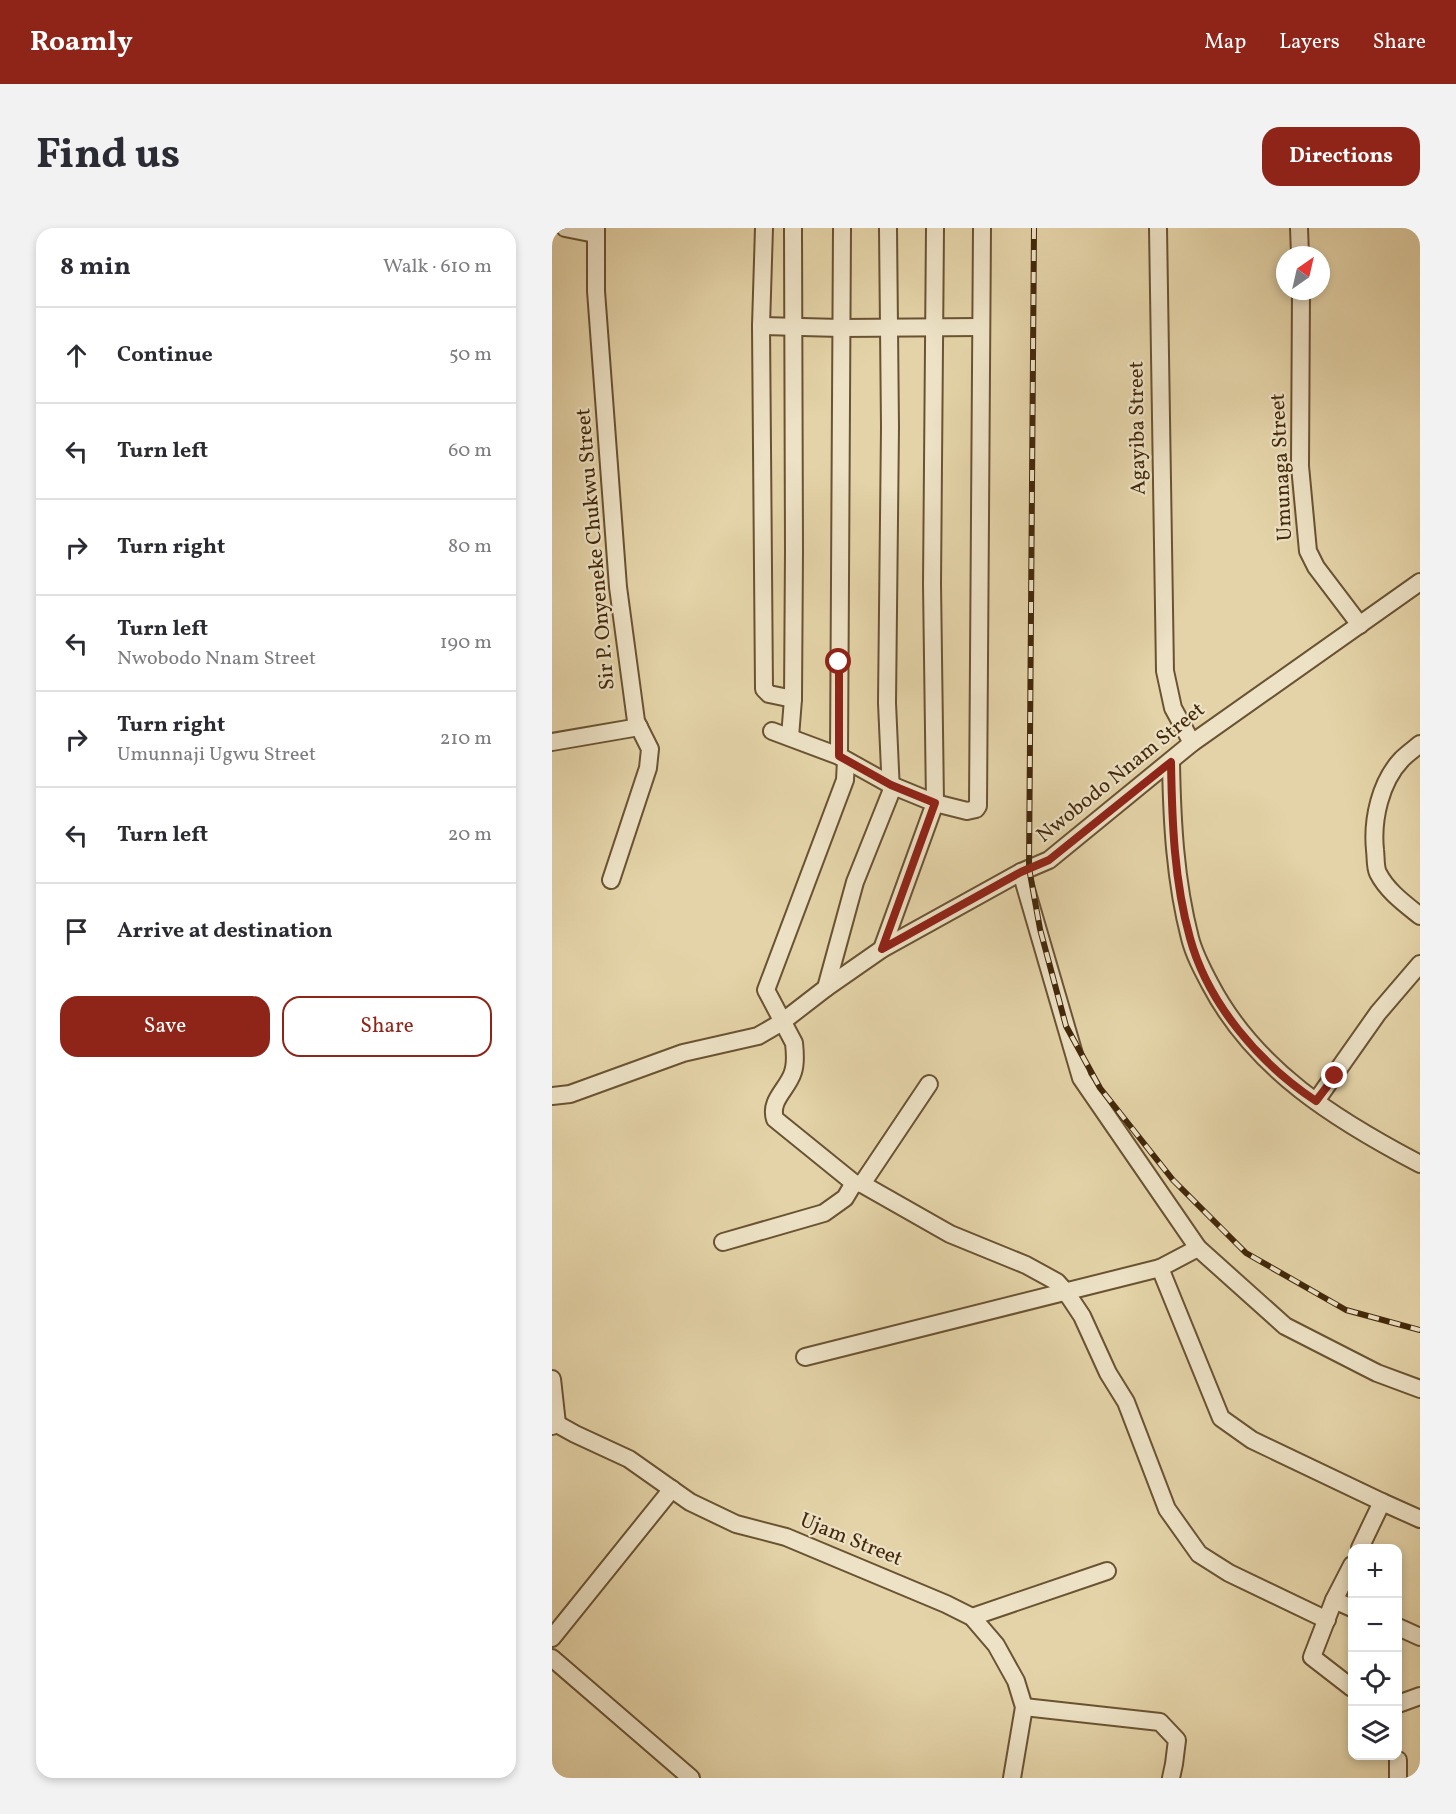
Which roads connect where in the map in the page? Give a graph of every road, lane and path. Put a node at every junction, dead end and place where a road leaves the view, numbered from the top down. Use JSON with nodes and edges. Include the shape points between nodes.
{"nodes":[{"id":1,"x":565,"y":228,"type":"edge"},
{"id":2,"x":764,"y":228,"type":"edge"},
{"id":3,"x":793,"y":228,"type":"edge"},
{"id":4,"x":842,"y":228,"type":"edge"},
{"id":5,"x":888,"y":228,"type":"edge"},
{"id":6,"x":935,"y":228,"type":"edge"},
{"id":7,"x":982,"y":228,"type":"edge"},
{"id":8,"x":1158,"y":228,"type":"edge"},
{"id":9,"x":1299,"y":228,"type":"edge"},
{"id":10,"x":595,"y":231,"type":"edge"},
{"id":11,"x":1300,"y":246,"type":"edge"},
{"id":12,"x":1301,"y":300,"type":"edge"},
{"id":13,"x":761,"y":326,"type":"junction"},
{"id":14,"x":793,"y":327,"type":"junction"},
{"id":15,"x":888,"y":327,"type":"junction"},
{"id":16,"x":935,"y":327,"type":"junction"},
{"id":17,"x":981,"y":327,"type":"junction"},
{"id":18,"x":841,"y":328,"type":"junction"},
{"id":19,"x":1420,"y":582,"type":"edge"},
{"id":20,"x":1360,"y":625,"type":"junction"},
{"id":21,"x":793,"y":699,"type":"junction"},
{"id":22,"x":639,"y":727,"type":"junction"},
{"id":23,"x":772,"y":730,"type":"dead end"},
{"id":24,"x":790,"y":736,"type":"junction"},
{"id":25,"x":552,"y":742,"type":"edge"},
{"id":26,"x":1192,"y":743,"type":"junction"},
{"id":27,"x":1420,"y":744,"type":"edge"},
{"id":28,"x":842,"y":758,"type":"junction"},
{"id":29,"x":1171,"y":762,"type":"junction"},
{"id":30,"x":891,"y":785,"type":"junction"},
{"id":31,"x":935,"y":803,"type":"junction"},
{"id":32,"x":1021,"y":872,"type":"junction"},
{"id":33,"x":611,"y":880,"type":"dead end"},
{"id":34,"x":1420,"y":916,"type":"edge"},
{"id":35,"x":882,"y":949,"type":"junction"},
{"id":36,"x":1420,"y":964,"type":"edge"},
{"id":37,"x":826,"y":988,"type":"junction"},
{"id":38,"x":782,"y":1023,"type":"junction"},
{"id":39,"x":929,"y":1084,"type":"dead end"},
{"id":40,"x":552,"y":1096,"type":"edge"},
{"id":41,"x":1316,"y":1101,"type":"junction"},
{"id":42,"x":1420,"y":1164,"type":"edge"},
{"id":43,"x":858,"y":1184,"type":"junction"},
{"id":44,"x":723,"y":1242,"type":"dead end"},
{"id":45,"x":1198,"y":1248,"type":"junction"},
{"id":46,"x":1160,"y":1268,"type":"junction"},
{"id":47,"x":1066,"y":1292,"type":"junction"},
{"id":48,"x":805,"y":1357,"type":"dead end"},
{"id":49,"x":552,"y":1379,"type":"edge"},
{"id":50,"x":1420,"y":1389,"type":"edge"},
{"id":51,"x":555,"y":1425,"type":"edge"},
{"id":52,"x":672,"y":1489,"type":"junction"},
{"id":53,"x":1382,"y":1502,"type":"junction"},
{"id":54,"x":1420,"y":1519,"type":"edge"},
{"id":55,"x":1362,"y":1544,"type":"edge"},
{"id":56,"x":1107,"y":1570,"type":"dead end"},
{"id":57,"x":1348,"y":1573,"type":"edge"},
{"id":58,"x":1334,"y":1600,"type":"junction"},
{"id":59,"x":1348,"y":1606,"type":"edge"},
{"id":60,"x":972,"y":1617,"type":"junction"},
{"id":61,"x":1327,"y":1620,"type":"junction"},
{"id":62,"x":1402,"y":1630,"type":"edge"},
{"id":63,"x":1420,"y":1637,"type":"edge"},
{"id":64,"x":552,"y":1638,"type":"edge"},
{"id":65,"x":552,"y":1658,"type":"edge"},
{"id":66,"x":1348,"y":1684,"type":"edge"},
{"id":67,"x":1420,"y":1696,"type":"edge"},
{"id":68,"x":1402,"y":1703,"type":"edge"},
{"id":69,"x":1024,"y":1707,"type":"junction"},
{"id":70,"x":1398,"y":1760,"type":"dead end"},
{"id":71,"x":691,"y":1778,"type":"edge"},
{"id":72,"x":1012,"y":1778,"type":"edge"},
{"id":73,"x":1171,"y":1778,"type":"edge"},
{"id":74,"x":1398,"y":1778,"type":"edge"}],
"edges":[{"from":1,"to":10,"type":"street","name":"Sir P. Onyeneke Chukwu Street"},
{"from":2,"to":13,"type":"street"},
{"from":3,"to":14,"type":"street"},
{"from":4,"to":18,"type":"street"},
{"from":5,"to":15,"type":"street"},
{"from":6,"to":16,"type":"street"},
{"from":7,"to":17,"type":"street"},
{"from":8,"to":26,"type":"street","name":"Agayiba Street","via":[[1165,670],[1173,708]]},
{"from":9,"to":11,"type":"street"},
{"from":10,"to":22,"type":"street","name":"Sir P. Onyeneke Chukwu Street","via":[[618,587]]},
{"from":12,"to":20,"type":"street","name":"Umunaga Street","via":[[1300,466],[1308,551]]},
{"from":13,"to":14,"type":"street"},
{"from":13,"to":21,"type":"street","via":[[764,688],[769,694]]},
{"from":14,"to":18,"type":"street"},
{"from":14,"to":21,"type":"street"},
{"from":15,"to":16,"type":"street"},
{"from":15,"to":18,"type":"street"},
{"from":15,"to":30,"type":"street","via":[[886,703]]},
{"from":16,"to":17,"type":"street"},
{"from":16,"to":31,"type":"street"},
{"from":17,"to":31,"type":"street","via":[[978,806],[967,811]]},
{"from":18,"to":28,"type":"street"},
{"from":19,"to":20,"type":"street","name":"Nwobodo Nnam Street"},
{"from":20,"to":26,"type":"street","name":"Nwobodo Nnam Street"},
{"from":21,"to":24,"type":"street"},
{"from":22,"to":25,"type":"street"},
{"from":22,"to":33,"type":"street","name":"Sir P. Onyeneke Chukwu Street","via":[[648,742],[650,757]]},
{"from":23,"to":24,"type":"street"},
{"from":24,"to":28,"type":"street"},
{"from":26,"to":29,"type":"street","name":"Nwobodo Nnam Street"},
{"from":27,"to":34,"type":"street","via":[[1394,769],[1376,813],[1374,833],[1378,872],[1394,895]]},
{"from":28,"to":30,"type":"street"},
{"from":28,"to":38,"type":"street","via":[[845,780],[768,980],[766,990]]},
{"from":29,"to":32,"type":"street","name":"Nwobodo Nnam Street","via":[[1049,860]]},
{"from":29,"to":41,"type":"street","via":[[1178,880],[1200,966],[1238,1031],[1283,1077]]},
{"from":30,"to":31,"type":"street"},
{"from":30,"to":37,"type":"street","via":[[855,882]]},
{"from":31,"to":35,"type":"street"},
{"from":32,"to":35,"type":"street","name":"Nwobodo Nnam Street"},
{"from":32,"to":45,"type":"street","via":[[1081,1078]]},
{"from":35,"to":37,"type":"street","name":"Nwobodo Nnam Street"},
{"from":36,"to":41,"type":"street","via":[[1378,1013]]},
{"from":37,"to":38,"type":"street","name":"Nwobodo Nnam Street"},
{"from":38,"to":40,"type":"street","name":"Nwobodo Nnam Street","via":[[758,1036],[683,1053],[570,1094]]},
{"from":38,"to":43,"type":"street","via":[[794,1043],[794,1070],[775,1102],[775,1119]]},
{"from":39,"to":43,"type":"street"},
{"from":41,"to":42,"type":"street"},
{"from":43,"to":44,"type":"street","via":[[824,1213]]},
{"from":43,"to":47,"type":"street","via":[[950,1234],[1026,1265],[1057,1282]]},
{"from":45,"to":46,"type":"street"},
{"from":45,"to":50,"type":"street","via":[[1285,1326],[1377,1373]]},
{"from":46,"to":47,"type":"street"},
{"from":46,"to":53,"type":"street","via":[[1221,1419],[1252,1440]]},
{"from":47,"to":48,"type":"street"},
{"from":47,"to":61,"type":"street","via":[[1126,1402],[1167,1509],[1199,1554],[1229,1573]]},
{"from":49,"to":51,"type":"street"},
{"from":51,"to":52,"type":"street","name":"Ujam Street","via":[[629,1459]]},
{"from":52,"to":60,"type":"street","name":"Ujam Street","via":[[736,1524],[786,1537]]},
{"from":52,"to":64,"type":"street"},
{"from":53,"to":54,"type":"street"},
{"from":53,"to":55,"type":"street"},
{"from":56,"to":60,"type":"street"},
{"from":57,"to":58,"type":"street"},
{"from":58,"to":59,"type":"street"},
{"from":58,"to":61,"type":"street"},
{"from":60,"to":69,"type":"street","name":"Ujam Street","via":[[996,1645],[1016,1680]]},
{"from":61,"to":66,"type":"street","via":[[1312,1657]]},
{"from":62,"to":63,"type":"street"},
{"from":65,"to":71,"type":"street"},
{"from":67,"to":68,"type":"street"},
{"from":69,"to":72,"type":"street","name":"Ujam Street"},
{"from":69,"to":73,"type":"street","via":[[1160,1722],[1177,1740]]},
{"from":70,"to":74,"type":"street"}]}
